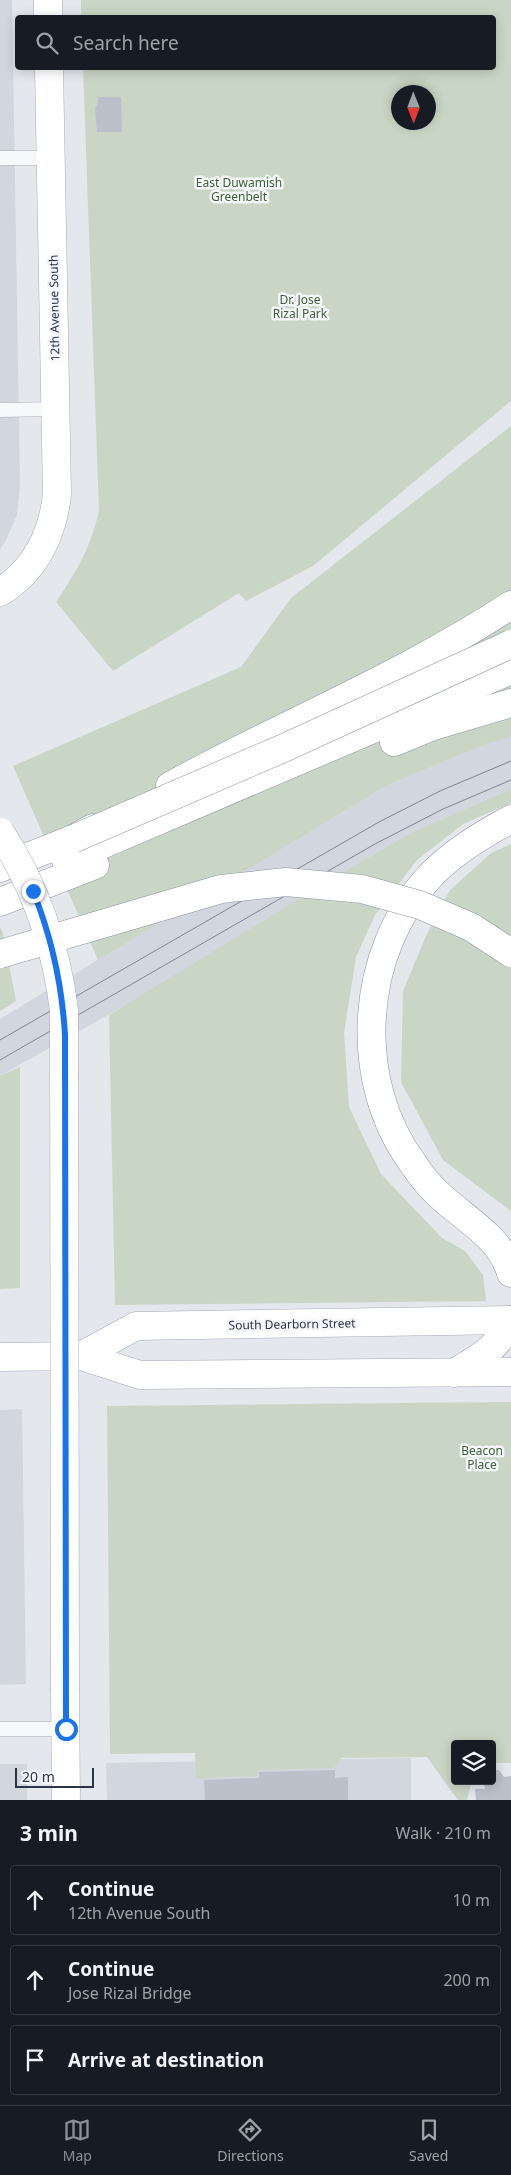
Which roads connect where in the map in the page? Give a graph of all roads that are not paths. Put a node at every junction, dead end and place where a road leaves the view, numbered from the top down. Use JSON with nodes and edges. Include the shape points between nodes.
{"nodes":[{"id":1,"x":48,"y":0,"type":"edge"},
{"id":2,"x":48,"y":15,"type":"edge"},
{"id":3,"x":49,"y":70,"type":"edge"},
{"id":4,"x":0,"y":158,"type":"edge"},
{"id":5,"x":51,"y":158,"type":"junction"},
{"id":6,"x":0,"y":410,"type":"edge"},
{"id":7,"x":56,"y":410,"type":"junction"},
{"id":8,"x":0,"y":592,"type":"edge"},
{"id":9,"x":511,"y":606,"type":"edge"},
{"id":10,"x":511,"y":633,"type":"edge"},
{"id":11,"x":511,"y":644,"type":"edge"},
{"id":12,"x":511,"y":670,"type":"edge"},
{"id":13,"x":511,"y":703,"type":"edge"},
{"id":14,"x":398,"y":720,"type":"junction"},
{"id":15,"x":511,"y":819,"type":"edge"},
{"id":16,"x":0,"y":832,"type":"edge"},
{"id":17,"x":73,"y":839,"type":"junction"},
{"id":18,"x":0,"y":868,"type":"edge"},
{"id":19,"x":0,"y":887,"type":"edge"},
{"id":20,"x":0,"y":902,"type":"edge"},
{"id":21,"x":511,"y":953,"type":"edge"},
{"id":22,"x":0,"y":954,"type":"edge"},
{"id":23,"x":475,"y":1225,"type":"junction"},
{"id":24,"x":511,"y":1243,"type":"edge"},
{"id":25,"x":511,"y":1273,"type":"edge"},
{"id":26,"x":511,"y":1320,"type":"edge"},
{"id":27,"x":81,"y":1356,"type":"junction"},
{"id":28,"x":0,"y":1357,"type":"edge"},
{"id":29,"x":511,"y":1372,"type":"edge"},
{"id":30,"x":454,"y":1373,"type":"junction"},
{"id":31,"x":0,"y":1729,"type":"edge"},
{"id":32,"x":66,"y":1729,"type":"junction"},
{"id":33,"x":66,"y":1800,"type":"edge"}],
"edges":[{"from":1,"to":2,"type":"main road"},
{"from":3,"to":5,"type":"main road","name":"12th Avenue South"},
{"from":4,"to":5,"type":"lane"},
{"from":5,"to":7,"type":"main road","name":"12th Avenue South"},
{"from":6,"to":7,"type":"lane"},
{"from":7,"to":8,"type":"main road","name":"12th Avenue South","via":[[57,494],[50,529],[43,546],[22,575]]},
{"from":9,"to":17,"type":"main road","bridge":true,"via":[[399,672],[227,755]]},
{"from":10,"to":14,"type":"main road","bridge":true},
{"from":11,"to":17,"type":"main road","bridge":true,"via":[[295,743]]},
{"from":12,"to":14,"type":"main road"},
{"from":13,"to":20,"type":"main road","via":[[433,726],[219,816]]},
{"from":14,"to":19,"type":"main road"},
{"from":15,"to":23,"type":"main road","via":[[486,832],[451,858],[410,902],[380,965],[372,1016],[374,1068],[382,1102],[395,1134],[435,1191]]},
{"from":16,"to":32,"type":"main road","bridge":true,"via":[[42,913],[56,960],[64,1010]]},
{"from":17,"to":18,"type":"main road"},
{"from":21,"to":22,"type":"main road","bridge":true,"via":[[471,927],[420,905],[362,889],[286,882],[222,889]]},
{"from":23,"to":24,"type":"main road"},
{"from":23,"to":25,"type":"main road","via":[[495,1242]]},
{"from":26,"to":27,"type":"main road","name":"South Dearborn Street","via":[[136,1326]]},
{"from":26,"to":30,"type":"main road","via":[[493,1349]]},
{"from":27,"to":28,"type":"main road","name":"South Dearborn Street"},
{"from":27,"to":30,"type":"main road","name":"South Dearborn Street","via":[[140,1375]]},
{"from":29,"to":30,"type":"main road","name":"South Dearborn Street"},
{"from":31,"to":32,"type":"lane"},
{"from":32,"to":33,"type":"main road"}]}
